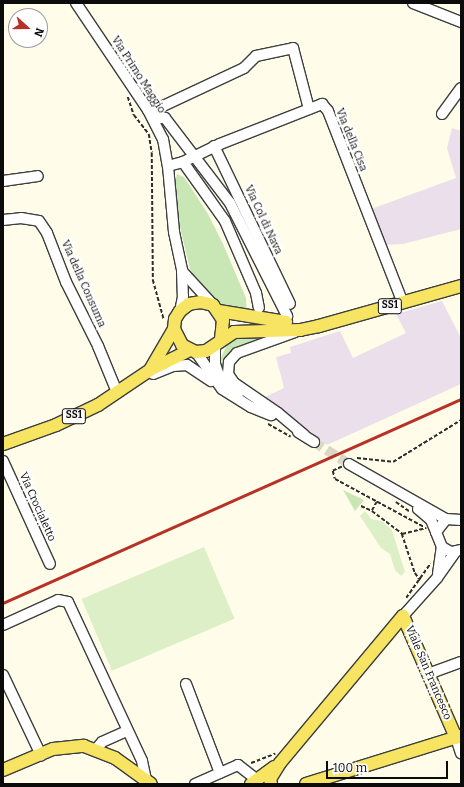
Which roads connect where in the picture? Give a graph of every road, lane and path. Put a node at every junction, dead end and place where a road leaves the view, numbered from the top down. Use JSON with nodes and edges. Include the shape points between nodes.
{"nodes":[{"id":1,"x":76,"y":3,"type":"edge"},
{"id":2,"x":413,"y":3,"type":"edge"},
{"id":3,"x":461,"y":12,"type":"edge"},
{"id":4,"x":451,"y":17,"type":"junction"},
{"id":5,"x":461,"y":22,"type":"edge"},
{"id":6,"x":461,"y":88,"type":"edge"},
{"id":7,"x":127,"y":92,"type":"dead end"},
{"id":8,"x":309,"y":109,"type":"junction"},
{"id":9,"x":150,"y":114,"type":"junction"},
{"id":10,"x":442,"y":114,"type":"dead end"},
{"id":11,"x":214,"y":146,"type":"junction"},
{"id":12,"x":195,"y":156,"type":"junction"},
{"id":13,"x":183,"y":162,"type":"junction"},
{"id":14,"x":168,"y":166,"type":"junction"},
{"id":15,"x":38,"y":176,"type":"dead end"},
{"id":16,"x":3,"y":181,"type":"edge"},
{"id":17,"x":3,"y":220,"type":"edge"},
{"id":18,"x":182,"y":271,"type":"junction"},
{"id":19,"x":461,"y":286,"type":"edge"},
{"id":20,"x":271,"y":288,"type":"junction"},
{"id":21,"x":256,"y":293,"type":"junction"},
{"id":22,"x":403,"y":302,"type":"junction"},
{"id":23,"x":290,"y":304,"type":"dead end"},
{"id":24,"x":216,"y":308,"type":"junction"},
{"id":25,"x":259,"y":308,"type":"dead end"},
{"id":26,"x":180,"y":311,"type":"junction"},
{"id":27,"x":287,"y":316,"type":"dead end"},
{"id":28,"x":170,"y":326,"type":"junction"},
{"id":29,"x":320,"y":326,"type":"junction"},
{"id":30,"x":300,"y":330,"type":"junction"},
{"id":31,"x":218,"y":343,"type":"junction"},
{"id":32,"x":193,"y":351,"type":"junction"},
{"id":33,"x":150,"y":370,"type":"junction"},
{"id":34,"x":132,"y":381,"type":"junction"},
{"id":35,"x":222,"y":389,"type":"junction"},
{"id":36,"x":117,"y":392,"type":"junction"},
{"id":37,"x":271,"y":415,"type":"junction"},
{"id":38,"x":461,"y":420,"type":"edge"},
{"id":39,"x":304,"y":436,"type":"junction"},
{"id":40,"x":6,"y":442,"type":"edge"},
{"id":41,"x":314,"y":442,"type":"tunnel mouth"},
{"id":42,"x":3,"y":461,"type":"edge"},
{"id":43,"x":349,"y":463,"type":"junction"},
{"id":44,"x":408,"y":499,"type":"junction"},
{"id":45,"x":393,"y":500,"type":"dead end"},
{"id":46,"x":377,"y":502,"type":"junction"},
{"id":47,"x":361,"y":506,"type":"dead end"},
{"id":48,"x":372,"y":511,"type":"junction"},
{"id":49,"x":412,"y":513,"type":"dead end"},
{"id":50,"x":417,"y":518,"type":"dead end"},
{"id":51,"x":446,"y":519,"type":"junction"},
{"id":52,"x":461,"y":520,"type":"edge"},
{"id":53,"x":426,"y":528,"type":"junction"},
{"id":54,"x":432,"y":532,"type":"junction"},
{"id":55,"x":402,"y":534,"type":"junction"},
{"id":56,"x":442,"y":547,"type":"junction"},
{"id":57,"x":458,"y":551,"type":"edge"},
{"id":58,"x":431,"y":560,"type":"dead end"},
{"id":59,"x":50,"y":564,"type":"dead end"},
{"id":60,"x":437,"y":578,"type":"junction"},
{"id":61,"x":420,"y":580,"type":"junction"},
{"id":62,"x":402,"y":610,"type":"junction"},
{"id":63,"x":3,"y":625,"type":"edge"},
{"id":64,"x":461,"y":662,"type":"edge"},
{"id":65,"x":428,"y":674,"type":"junction"},
{"id":66,"x":3,"y":675,"type":"edge"},
{"id":67,"x":186,"y":684,"type":"dead end"},
{"id":68,"x":127,"y":730,"type":"junction"},
{"id":69,"x":458,"y":737,"type":"edge"},
{"id":70,"x":99,"y":746,"type":"junction"},
{"id":71,"x":461,"y":753,"type":"edge"},
{"id":72,"x":41,"y":755,"type":"junction"},
{"id":73,"x":278,"y":758,"type":"junction"},
{"id":74,"x":242,"y":768,"type":"junction"},
{"id":75,"x":3,"y":770,"type":"edge"},
{"id":76,"x":220,"y":773,"type":"junction"},
{"id":77,"x":148,"y":782,"type":"edge"},
{"id":78,"x":254,"y":782,"type":"edge"},
{"id":79,"x":195,"y":784,"type":"edge"},
{"id":80,"x":271,"y":784,"type":"edge"},
{"id":81,"x":306,"y":784,"type":"edge"}],
"edges":[{"from":1,"to":9,"type":"street","name":"Via Primo Maggio"},
{"from":2,"to":4,"type":"street"},
{"from":3,"to":4,"type":"street"},
{"from":4,"to":5,"type":"street"},
{"from":6,"to":10,"type":"street"},
{"from":7,"to":28,"type":"path","via":[[134,115],[150,134],[154,280]]},
{"from":8,"to":9,"type":"street","via":[[293,48],[256,56],[244,68]]},
{"from":8,"to":11,"type":"street","name":"Via della Cisa"},
{"from":8,"to":22,"type":"street","name":"Via della Cisa","via":[[322,104],[328,111]]},
{"from":9,"to":12,"type":"street","via":[[165,118]]},
{"from":9,"to":14,"type":"street","name":"Via Primo Maggio","via":[[163,140]]},
{"from":11,"to":12,"type":"street","name":"Via della Cisa"},
{"from":11,"to":23,"type":"street","name":"Via Col di Nava"},
{"from":12,"to":13,"type":"street","name":"Via della Cisa"},
{"from":12,"to":20,"type":"street","via":[[230,203]]},
{"from":13,"to":14,"type":"street"},
{"from":13,"to":21,"type":"street","via":[[225,221]]},
{"from":14,"to":18,"type":"street","name":"Via Primo Maggio","via":[[174,232]]},
{"from":15,"to":16,"type":"street"},
{"from":17,"to":36,"type":"street","name":"Via della Consuma","via":[[21,218],[39,221],[47,233],[66,282],[98,346]]},
{"from":18,"to":24,"type":"street","name":"Via Primo Maggio"},
{"from":18,"to":26,"type":"street","name":"Via Primo Maggio","via":[[183,297]]},
{"from":19,"to":22,"type":"main road","number":"SS1"},
{"from":20,"to":21,"type":"street"},
{"from":20,"to":27,"type":"street"},
{"from":21,"to":25,"type":"street"},
{"from":22,"to":29,"type":"main road","number":"SS1"},
{"from":24,"to":26,"type":"main road","via":[[201,302],[189,304]]},
{"from":24,"to":29,"type":"main road","number":"SS1","via":[[264,320]]},
{"from":24,"to":31,"type":"main road","via":[[224,330]]},
{"from":26,"to":28,"type":"main road"},
{"from":28,"to":32,"type":"main road","via":[[176,338]]},
{"from":28,"to":33,"type":"main road"},
{"from":29,"to":30,"type":"main road"},
{"from":30,"to":31,"type":"main road","via":[[245,330],[234,332]]},
{"from":30,"to":39,"type":"street","via":[[237,353],[228,368],[228,374],[234,383],[278,413]]},
{"from":31,"to":32,"type":"main road","via":[[206,351]]},
{"from":31,"to":37,"type":"street","via":[[215,364],[221,381]]},
{"from":32,"to":33,"type":"main road","number":"SS1"},
{"from":32,"to":35,"type":"street"},
{"from":33,"to":34,"type":"main road","number":"SS1"},
{"from":34,"to":35,"type":"street","via":[[173,366],[187,365]]},
{"from":34,"to":36,"type":"main road","number":"SS1"},
{"from":35,"to":37,"type":"street","via":[[251,407]]},
{"from":36,"to":40,"type":"main road","number":"SS1","via":[[56,425]]},
{"from":37,"to":39,"type":"street"},
{"from":38,"to":43,"type":"path","via":[[393,462],[359,458]]},
{"from":39,"to":41,"type":"street"},
{"from":42,"to":59,"type":"street","name":"Via Crocialetto"},
{"from":43,"to":44,"type":"street"},
{"from":43,"to":46,"type":"path","via":[[333,471],[335,479]]},
{"from":44,"to":51,"type":"street"},
{"from":44,"to":54,"type":"street","via":[[431,520]]},
{"from":45,"to":49,"type":"path"},
{"from":46,"to":48,"type":"path"},
{"from":46,"to":53,"type":"path"},
{"from":47,"to":48,"type":"path"},
{"from":48,"to":55,"type":"path","via":[[391,523]]},
{"from":50,"to":53,"type":"path"},
{"from":51,"to":52,"type":"street"},
{"from":51,"to":54,"type":"street"},
{"from":53,"to":54,"type":"path"},
{"from":53,"to":55,"type":"path"},
{"from":54,"to":56,"type":"street"},
{"from":55,"to":61,"type":"path","via":[[415,573]]},
{"from":56,"to":57,"type":"street"},
{"from":56,"to":60,"type":"street"},
{"from":57,"to":60,"type":"street"},
{"from":58,"to":61,"type":"path"},
{"from":60,"to":62,"type":"street"},
{"from":61,"to":62,"type":"path"},
{"from":62,"to":65,"type":"main road","name":"Viale San Francesco"},
{"from":62,"to":73,"type":"main road"},
{"from":63,"to":68,"type":"street","via":[[58,600],[68,602]]},
{"from":64,"to":65,"type":"street"},
{"from":65,"to":69,"type":"main road","name":"Viale San Francesco"},
{"from":66,"to":72,"type":"street"},
{"from":67,"to":76,"type":"street"},
{"from":68,"to":70,"type":"street"},
{"from":68,"to":77,"type":"street","via":[[142,761]]},
{"from":69,"to":71,"type":"street","name":"Viale San Francesco"},
{"from":69,"to":81,"type":"main road"},
{"from":70,"to":72,"type":"main road","via":[[73,746]]},
{"from":70,"to":77,"type":"main road"},
{"from":72,"to":75,"type":"main road"},
{"from":73,"to":74,"type":"path"},
{"from":73,"to":78,"type":"main road"},
{"from":73,"to":80,"type":"main road","via":[[270,778]]},
{"from":74,"to":76,"type":"street","via":[[238,765]]},
{"from":74,"to":78,"type":"street"},
{"from":76,"to":79,"type":"street"}]}
